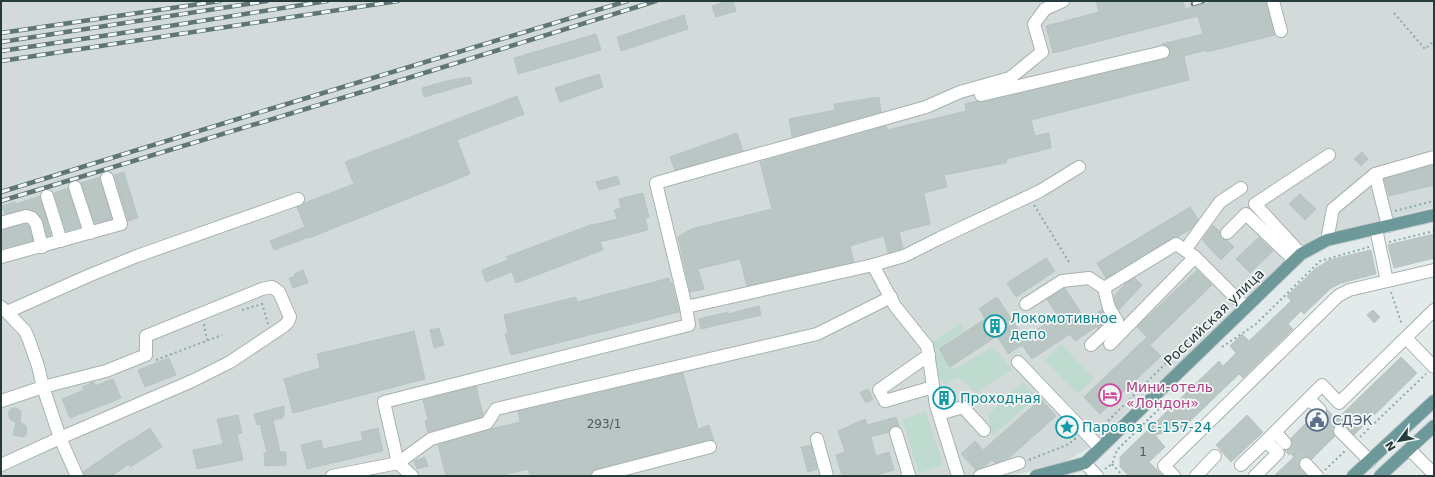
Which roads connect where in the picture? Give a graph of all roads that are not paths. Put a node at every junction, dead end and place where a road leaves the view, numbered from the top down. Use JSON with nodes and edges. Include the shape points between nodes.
{"nodes":[{"id":1,"x":1063,"y":1,"type":"edge"},
{"id":2,"x":1273,"y":1,"type":"edge"},
{"id":3,"x":1281,"y":31,"type":"dead end"},
{"id":4,"x":1163,"y":52,"type":"dead end"},
{"id":5,"x":926,"y":107,"type":"junction"},
{"id":6,"x":1329,"y":154,"type":"dead end"},
{"id":7,"x":1434,"y":157,"type":"edge"},
{"id":8,"x":1079,"y":167,"type":"dead end"},
{"id":9,"x":1375,"y":174,"type":"junction"},
{"id":10,"x":107,"y":178,"type":"dead end"},
{"id":11,"x":76,"y":187,"type":"dead end"},
{"id":12,"x":1241,"y":188,"type":"dead end"},
{"id":13,"x":47,"y":196,"type":"dead end"},
{"id":14,"x":298,"y":199,"type":"dead end"},
{"id":15,"x":1434,"y":215,"type":"edge"},
{"id":16,"x":1,"y":223,"type":"edge"},
{"id":17,"x":1388,"y":226,"type":"junction"},
{"id":18,"x":1376,"y":229,"type":"junction"},
{"id":19,"x":90,"y":233,"type":"junction"},
{"id":20,"x":1228,"y":233,"type":"dead end"},
{"id":21,"x":1327,"y":240,"type":"junction"},
{"id":22,"x":61,"y":241,"type":"junction"},
{"id":23,"x":42,"y":247,"type":"junction"},
{"id":24,"x":1184,"y":250,"type":"junction"},
{"id":25,"x":1,"y":257,"type":"edge"},
{"id":26,"x":1195,"y":257,"type":"junction"},
{"id":27,"x":1297,"y":257,"type":"junction"},
{"id":28,"x":873,"y":265,"type":"junction"},
{"id":29,"x":1434,"y":270,"type":"edge"},
{"id":30,"x":1387,"y":281,"type":"junction"},
{"id":31,"x":1104,"y":288,"type":"junction"},
{"id":32,"x":890,"y":297,"type":"junction"},
{"id":33,"x":1026,"y":304,"type":"dead end"},
{"id":34,"x":1242,"y":304,"type":"junction"},
{"id":35,"x":686,"y":307,"type":"junction"},
{"id":36,"x":4,"y":310,"type":"edge"},
{"id":37,"x":1434,"y":310,"type":"edge"},
{"id":38,"x":1406,"y":338,"type":"junction"},
{"id":39,"x":1110,"y":344,"type":"dead end"},
{"id":40,"x":1091,"y":345,"type":"dead end"},
{"id":41,"x":929,"y":355,"type":"junction"},
{"id":42,"x":1018,"y":362,"type":"dead end"},
{"id":43,"x":1434,"y":367,"type":"edge"},
{"id":44,"x":43,"y":387,"type":"junction"},
{"id":45,"x":934,"y":388,"type":"junction"},
{"id":46,"x":1309,"y":399,"type":"junction"},
{"id":47,"x":1,"y":401,"type":"edge"},
{"id":48,"x":1434,"y":401,"type":"edge"},
{"id":49,"x":1320,"y":410,"type":"tunnel mouth"},
{"id":50,"x":939,"y":414,"type":"junction"},
{"id":51,"x":1434,"y":426,"type":"edge"},
{"id":52,"x":984,"y":430,"type":"dead end"},
{"id":53,"x":1340,"y":431,"type":"tunnel mouth"},
{"id":54,"x":1275,"y":432,"type":"junction"},
{"id":55,"x":896,"y":433,"type":"dead end"},
{"id":56,"x":60,"y":438,"type":"junction"},
{"id":57,"x":817,"y":440,"type":"dead end"},
{"id":58,"x":1266,"y":441,"type":"junction"},
{"id":59,"x":1285,"y":443,"type":"tunnel mouth"},
{"id":60,"x":1104,"y":445,"type":"junction"},
{"id":61,"x":710,"y":447,"type":"dead end"},
{"id":62,"x":1409,"y":449,"type":"junction"},
{"id":63,"x":1215,"y":456,"type":"dead end"},
{"id":64,"x":1370,"y":461,"type":"junction"},
{"id":65,"x":398,"y":463,"type":"junction"},
{"id":66,"x":1085,"y":463,"type":"junction"},
{"id":67,"x":1019,"y":464,"type":"road end"},
{"id":68,"x":1306,"y":464,"type":"tunnel mouth"},
{"id":69,"x":1,"y":465,"type":"edge"},
{"id":70,"x":1241,"y":465,"type":"dead end"},
{"id":71,"x":1321,"y":473,"type":"edge"},
{"id":72,"x":1434,"y":474,"type":"edge"},
{"id":73,"x":77,"y":476,"type":"edge"},
{"id":74,"x":332,"y":476,"type":"edge"},
{"id":75,"x":412,"y":476,"type":"edge"},
{"id":76,"x":598,"y":476,"type":"edge"},
{"id":77,"x":827,"y":476,"type":"edge"},
{"id":78,"x":908,"y":476,"type":"edge"},
{"id":79,"x":958,"y":476,"type":"edge"},
{"id":80,"x":980,"y":476,"type":"edge"},
{"id":81,"x":1036,"y":476,"type":"edge"},
{"id":82,"x":1097,"y":476,"type":"edge"},
{"id":83,"x":1174,"y":476,"type":"edge"},
{"id":84,"x":1196,"y":476,"type":"edge"},
{"id":85,"x":1255,"y":476,"type":"edge"},
{"id":86,"x":1354,"y":476,"type":"edge"},
{"id":87,"x":1380,"y":476,"type":"edge"}],
"edges":[{"from":1,"to":5,"type":"street","via":[[1045,9],[1034,24],[1042,52],[1010,78],[960,92]]},
{"from":2,"to":3,"type":"street"},
{"from":4,"to":5,"type":"street"},
{"from":5,"to":35,"type":"street","via":[[656,183]]},
{"from":6,"to":27,"type":"street","via":[[1255,204]]},
{"from":7,"to":9,"type":"street"},
{"from":8,"to":28,"type":"street","via":[[1040,191],[904,256]]},
{"from":9,"to":17,"type":"street"},
{"from":9,"to":21,"type":"street","via":[[1333,209]]},
{"from":10,"to":19,"type":"street","via":[[121,224]]},
{"from":11,"to":19,"type":"street"},
{"from":12,"to":24,"type":"street","via":[[1220,202]]},
{"from":13,"to":22,"type":"street"},
{"from":14,"to":36,"type":"street","via":[[137,256]]},
{"from":15,"to":17,"type":"main road","name":"Российская улица"},
{"from":16,"to":23,"type":"street","via":[[26,216],[32,218],[36,223]]},
{"from":17,"to":18,"type":"main road","name":"Российская улица"},
{"from":18,"to":21,"type":"main road","name":"Российская улица"},
{"from":18,"to":30,"type":"street"},
{"from":19,"to":22,"type":"street"},
{"from":20,"to":27,"type":"street","via":[[1246,214]]},
{"from":21,"to":27,"type":"main road","name":"Российская улица"},
{"from":22,"to":23,"type":"street"},
{"from":23,"to":25,"type":"street"},
{"from":24,"to":26,"type":"street"},
{"from":24,"to":31,"type":"street","via":[[1176,244]]},
{"from":26,"to":34,"type":"street"},
{"from":26,"to":39,"type":"street"},
{"from":27,"to":34,"type":"main road","name":"Российская улица"},
{"from":28,"to":32,"type":"street"},
{"from":28,"to":35,"type":"street"},
{"from":29,"to":30,"type":"street"},
{"from":30,"to":83,"type":"street","via":[[1349,290],[1338,296],[1164,466]]},
{"from":31,"to":33,"type":"street","via":[[1089,278],[1062,281]]},
{"from":31,"to":40,"type":"street","via":[[1109,308],[1117,320]]},
{"from":32,"to":41,"type":"street","via":[[928,346]]},
{"from":32,"to":65,"type":"street","via":[[817,334],[496,409],[487,423],[431,439]]},
{"from":34,"to":60,"type":"main road","name":"Российская улица"},
{"from":35,"to":65,"type":"street","via":[[689,325],[384,402]]},
{"from":36,"to":44,"type":"street","via":[[25,331],[40,370]]},
{"from":37,"to":38,"type":"street"},
{"from":38,"to":43,"type":"street"},
{"from":38,"to":46,"type":"street","via":[[1339,403],[1322,385]]},
{"from":41,"to":45,"type":"street"},
{"from":41,"to":45,"type":"street","via":[[879,390],[885,401]]},
{"from":42,"to":60,"type":"street","via":[[1083,431]]},
{"from":44,"to":47,"type":"street"},
{"from":44,"to":56,"type":"street"},
{"from":44,"to":56,"type":"street","via":[[106,371],[146,354],[146,336],[272,287],[279,292],[290,318],[284,326],[230,362]]},
{"from":45,"to":50,"type":"street"},
{"from":46,"to":49,"type":"street"},
{"from":46,"to":54,"type":"street"},
{"from":48,"to":64,"type":"main road"},
{"from":50,"to":52,"type":"street","via":[[963,407]]},
{"from":50,"to":79,"type":"street"},
{"from":51,"to":62,"type":"main road"},
{"from":53,"to":64,"type":"street"},
{"from":54,"to":58,"type":"street"},
{"from":54,"to":59,"type":"street"},
{"from":55,"to":78,"type":"street"},
{"from":56,"to":69,"type":"street"},
{"from":56,"to":73,"type":"street"},
{"from":57,"to":77,"type":"street"},
{"from":58,"to":70,"type":"street"},
{"from":58,"to":85,"type":"street","via":[[1278,453]]},
{"from":60,"to":66,"type":"main road","name":"Российская улица"},
{"from":61,"to":76,"type":"street"},
{"from":62,"to":72,"type":"street"},
{"from":62,"to":87,"type":"main road"},
{"from":63,"to":84,"type":"street"},
{"from":64,"to":86,"type":"main road"},
{"from":65,"to":74,"type":"street"},
{"from":65,"to":75,"type":"street"},
{"from":66,"to":81,"type":"main road"},
{"from":66,"to":82,"type":"street"},
{"from":67,"to":80,"type":"street"},
{"from":68,"to":71,"type":"street"}]}
